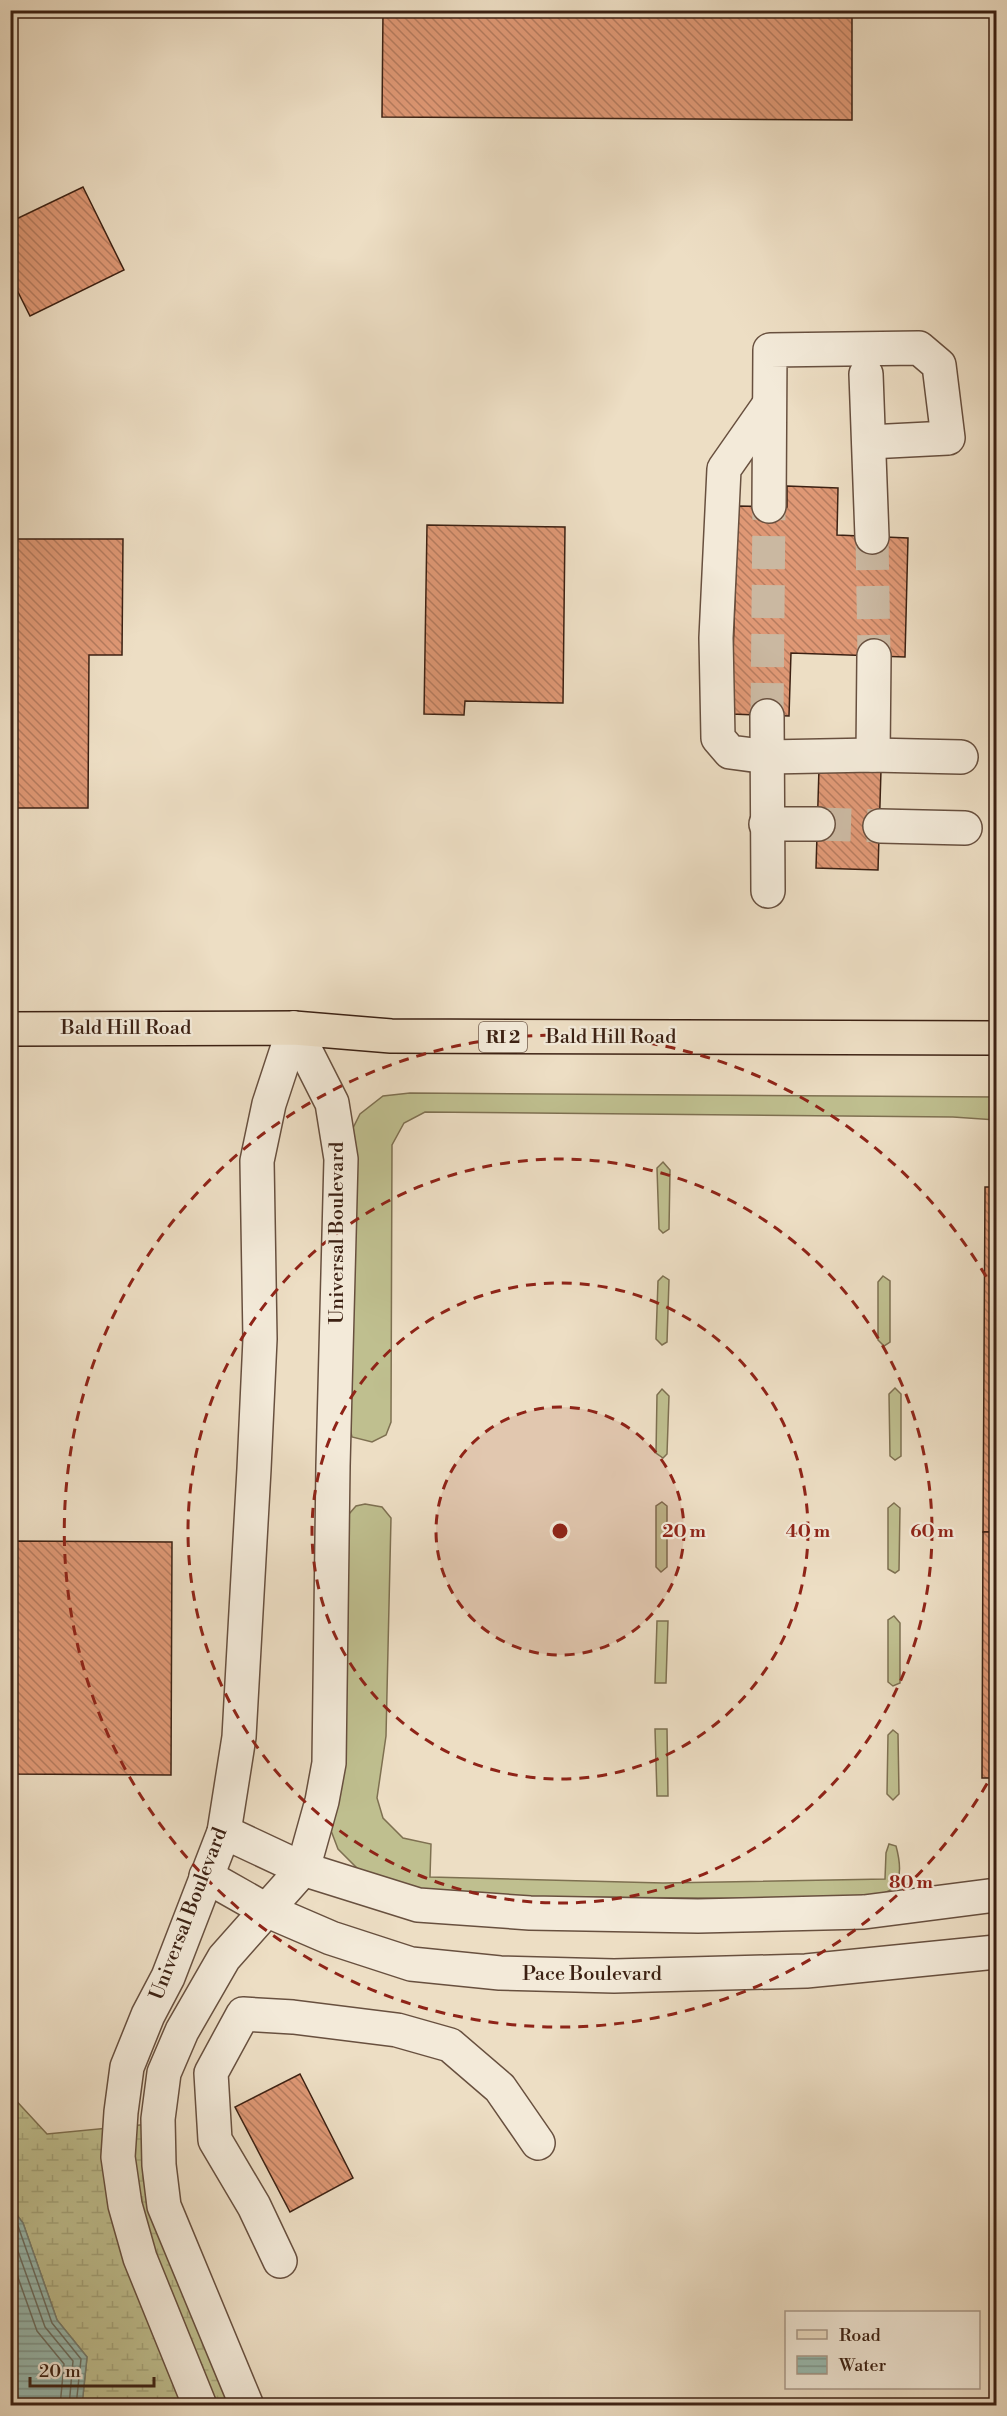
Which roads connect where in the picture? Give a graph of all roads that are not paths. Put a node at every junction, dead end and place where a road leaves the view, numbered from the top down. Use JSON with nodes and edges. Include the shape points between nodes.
{"nodes":[{"id":1,"x":866,"y":374,"type":"dead end"},
{"id":2,"x":768,"y":406,"type":"junction"},
{"id":3,"x":868,"y":442,"type":"junction"},
{"id":4,"x":769,"y":506,"type":"tunnel mouth"},
{"id":5,"x":872,"y":537,"type":"tunnel mouth"},
{"id":6,"x":874,"y":656,"type":"tunnel mouth"},
{"id":7,"x":767,"y":716,"type":"tunnel mouth"},
{"id":8,"x":873,"y":755,"type":"junction"},
{"id":9,"x":768,"y":757,"type":"junction"},
{"id":10,"x":961,"y":757,"type":"dead end"},
{"id":11,"x":766,"y":824,"type":"junction"},
{"id":12,"x":818,"y":824,"type":"tunnel mouth"},
{"id":13,"x":880,"y":826,"type":"tunnel mouth"},
{"id":14,"x":964,"y":828,"type":"dead end"},
{"id":15,"x":768,"y":891,"type":"dead end"},
{"id":16,"x":294,"y":1028,"type":"junction"},
{"id":17,"x":10,"y":1029,"type":"edge"},
{"id":18,"x":996,"y":1038,"type":"edge"},
{"id":19,"x":224,"y":1832,"type":"junction"},
{"id":20,"x":303,"y":1869,"type":"junction"},
{"id":21,"x":206,"y":1876,"type":"junction"},
{"id":22,"x":996,"y":1895,"type":"edge"},
{"id":23,"x":266,"y":1910,"type":"junction"},
{"id":24,"x":996,"y":1952,"type":"edge"},
{"id":25,"x":538,"y":2143,"type":"dead end"},
{"id":26,"x":280,"y":2261,"type":"dead end"},
{"id":27,"x":200,"y":2406,"type":"edge"},
{"id":28,"x":247,"y":2406,"type":"edge"}],
"edges":[{"from":1,"to":3,"type":"street"},
{"from":2,"to":3,"type":"street","via":[[770,350],[919,348],[939,365],[948,438]]},
{"from":2,"to":4,"type":"street"},
{"from":2,"to":9,"type":"street","via":[[724,469],[716,638],[718,738],[730,752]]},
{"from":3,"to":5,"type":"street"},
{"from":6,"to":8,"type":"street"},
{"from":7,"to":9,"type":"street"},
{"from":8,"to":9,"type":"street"},
{"from":8,"to":10,"type":"street"},
{"from":9,"to":11,"type":"street"},
{"from":11,"to":12,"type":"street"},
{"from":11,"to":15,"type":"street"},
{"from":13,"to":14,"type":"street"},
{"from":16,"to":17,"type":"main road","name":"Bald Hill Road","number":"RI 2"},
{"from":16,"to":18,"type":"main road","name":"Bald Hill Road","number":"RI 2","via":[[392,1036]]},
{"from":16,"to":19,"type":"street","name":"Universal Boulevard","via":[[269,1104],[257,1161],[260,1339],[256,1446],[238,1737]]},
{"from":16,"to":20,"type":"street","name":"Universal Boulevard","via":[[332,1103],[341,1159],[329,1763]]},
{"from":19,"to":20,"type":"street"},
{"from":19,"to":21,"type":"street","name":"Universal Boulevard"},
{"from":20,"to":22,"type":"street","via":[[418,1905],[530,1913],[665,1916],[864,1912]]},
{"from":20,"to":23,"type":"street","name":"Universal Boulevard"},
{"from":21,"to":23,"type":"street","name":"Pace Boulevard"},
{"from":21,"to":27,"type":"street","name":"Universal Boulevard","via":[[168,1977],[127,2067],[118,2157],[125,2205],[140,2258]]},
{"from":23,"to":24,"type":"street","name":"Pace Boulevard","via":[[331,1938],[411,1964],[501,1973],[614,1976],[806,1971]]},
{"from":23,"to":28,"type":"street","name":"Universal Boulevard","via":[[224,1958],[182,2031],[164,2073],[158,2119],[164,2206]]},
{"from":25,"to":26,"type":"street","via":[[500,2088],[450,2045],[397,2030],[243,2014],[211,2073],[215,2140],[254,2206]]}]}
